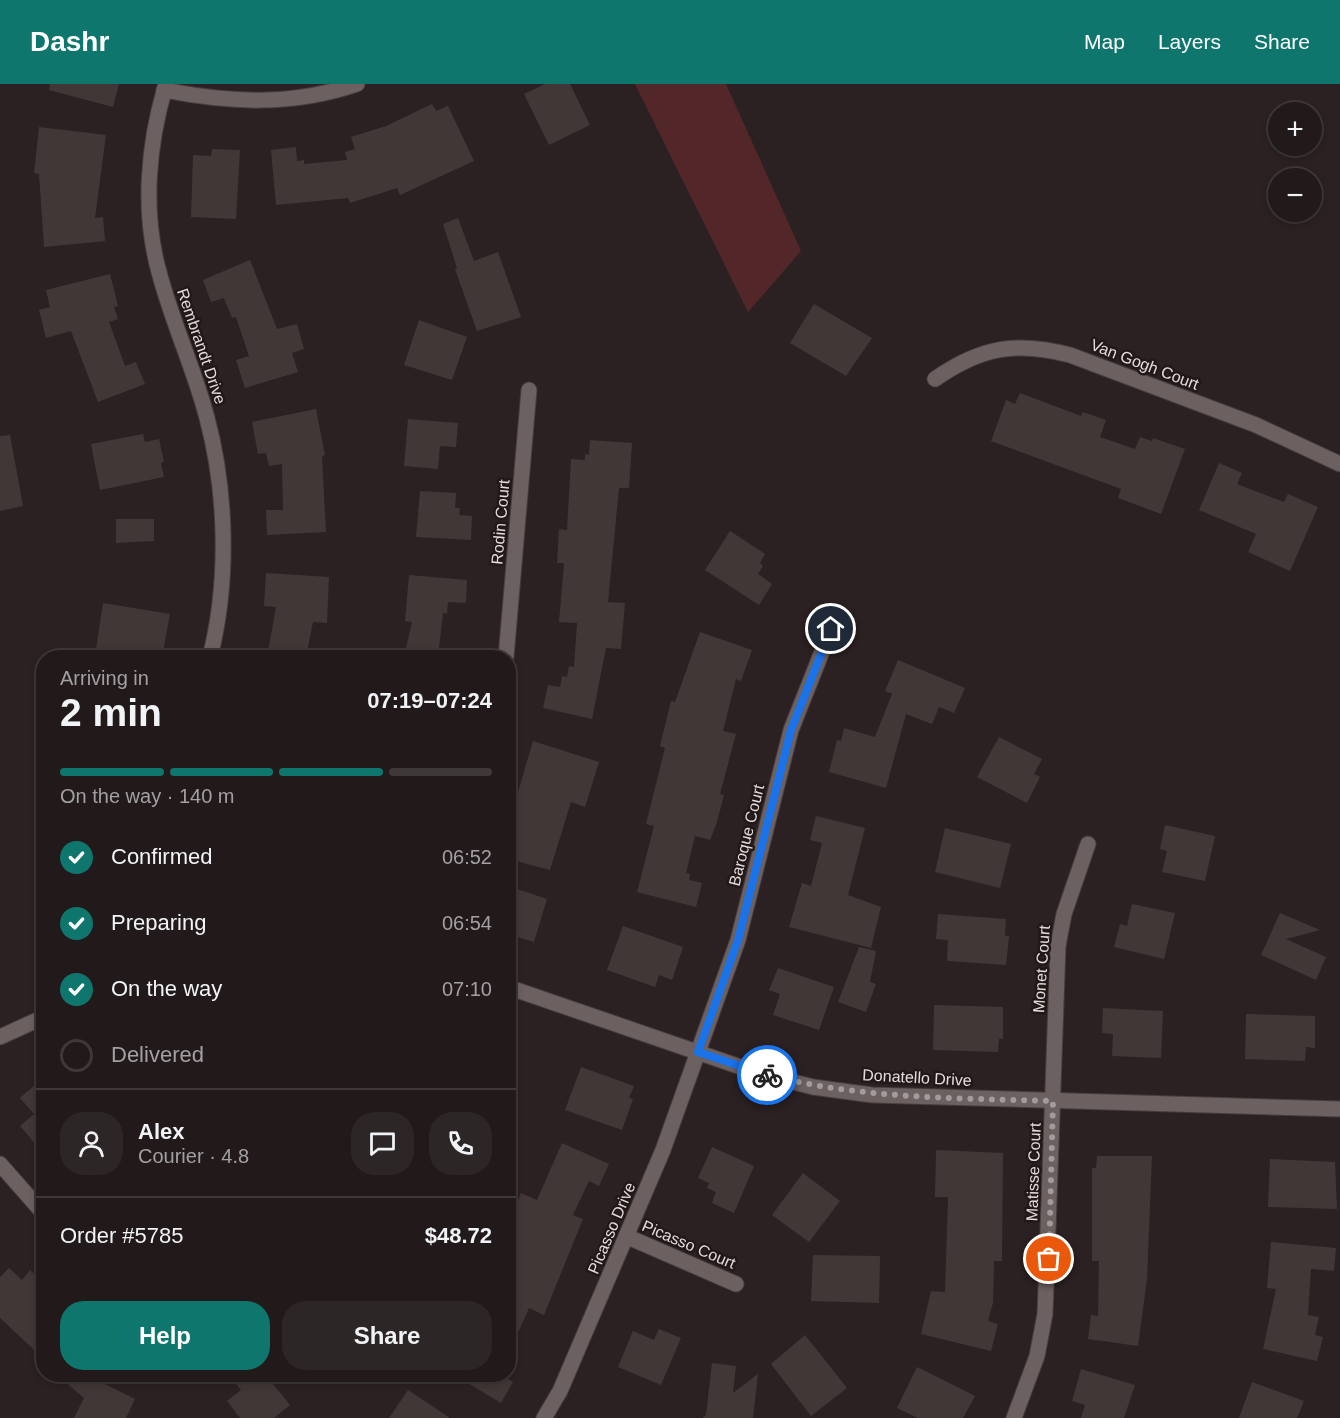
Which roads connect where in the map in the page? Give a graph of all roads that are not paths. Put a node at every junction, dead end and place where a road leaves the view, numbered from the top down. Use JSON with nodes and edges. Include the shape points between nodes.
{"nodes":[{"id":1,"x":357,"y":84,"type":"edge"},
{"id":2,"x":165,"y":87,"type":"edge"},
{"id":3,"x":935,"y":379,"type":"dead end"},
{"id":4,"x":529,"y":390,"type":"dead end"},
{"id":5,"x":1340,"y":464,"type":"edge"},
{"id":6,"x":831,"y":629,"type":"dead end"},
{"id":7,"x":211,"y":650,"type":"edge"},
{"id":8,"x":507,"y":650,"type":"edge"},
{"id":9,"x":1088,"y":844,"type":"dead end"},
{"id":10,"x":516,"y":990,"type":"edge"},
{"id":11,"x":36,"y":1021,"type":"edge"},
{"id":12,"x":0,"y":1037,"type":"edge"},
{"id":13,"x":698,"y":1052,"type":"junction"},
{"id":14,"x":1053,"y":1101,"type":"junction"},
{"id":15,"x":1340,"y":1109,"type":"edge"},
{"id":16,"x":0,"y":1164,"type":"edge"},
{"id":17,"x":36,"y":1205,"type":"edge"},
{"id":18,"x":628,"y":1237,"type":"junction"},
{"id":19,"x":736,"y":1284,"type":"dead end"},
{"id":20,"x":546,"y":1416,"type":"edge"},
{"id":21,"x":1014,"y":1418,"type":"edge"}],
"edges":[{"from":1,"to":2,"type":"street","via":[[296,99],[253,102],[211,99]]},
{"from":2,"to":7,"type":"street","name":"Rembrandt Drive","via":[[152,141],[151,226],[158,271],[194,369],[218,475],[222,530],[220,590]]},
{"from":3,"to":5,"type":"street","name":"Van Gogh Court","via":[[957,363],[984,352],[1041,347],[1256,425]]},
{"from":4,"to":8,"type":"street","name":"Rodin Court"},
{"from":6,"to":13,"type":"street","name":"Baroque Court","via":[[791,730],[738,940]]},
{"from":9,"to":14,"type":"street","name":"Monet Court","via":[[1064,914],[1058,946]]},
{"from":10,"to":13,"type":"street","name":"Donatello Drive"},
{"from":11,"to":12,"type":"street"},
{"from":13,"to":14,"type":"street","name":"Donatello Drive","via":[[813,1087],[872,1095]]},
{"from":13,"to":18,"type":"street","name":"Picasso Drive"},
{"from":14,"to":15,"type":"street","name":"Donatello Drive"},
{"from":14,"to":21,"type":"street","name":"Matisse Court","via":[[1046,1314],[1037,1356]]},
{"from":16,"to":17,"type":"street"},
{"from":18,"to":19,"type":"street","name":"Picasso Court"},
{"from":18,"to":20,"type":"street","name":"Picasso Drive"}]}
